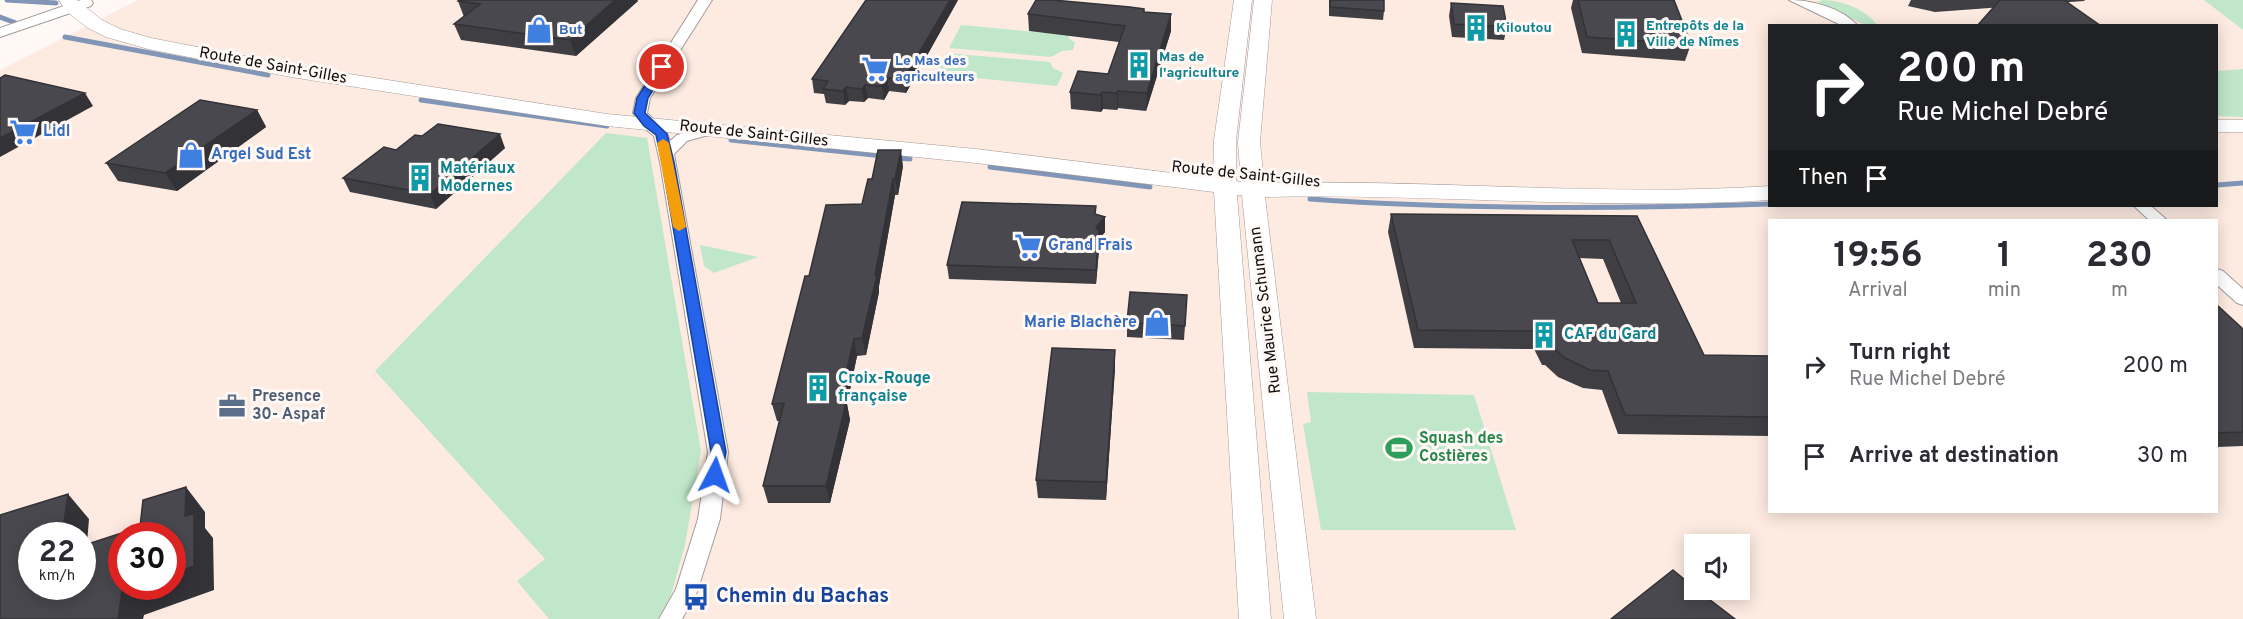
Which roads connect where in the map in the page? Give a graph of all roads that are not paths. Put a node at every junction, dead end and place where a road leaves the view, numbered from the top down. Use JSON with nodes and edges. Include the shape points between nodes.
{"nodes":[{"id":1,"x":705,"y":0,"type":"edge"},
{"id":2,"x":1243,"y":0,"type":"edge"},
{"id":3,"x":1263,"y":0,"type":"edge"},
{"id":4,"x":1796,"y":0,"type":"edge"},
{"id":5,"x":78,"y":3,"type":"edge"},
{"id":6,"x":1849,"y":24,"type":"edge"},
{"id":7,"x":0,"y":33,"type":"edge"},
{"id":8,"x":644,"y":118,"type":"junction"},
{"id":9,"x":2218,"y":126,"type":"edge"},
{"id":10,"x":2243,"y":126,"type":"edge"},
{"id":11,"x":710,"y":130,"type":"junction"},
{"id":12,"x":666,"y":153,"type":"junction"},
{"id":13,"x":1224,"y":179,"type":"junction"},
{"id":14,"x":1253,"y":181,"type":"junction"},
{"id":15,"x":1768,"y":193,"type":"edge"},
{"id":16,"x":2143,"y":207,"type":"edge"},
{"id":17,"x":2157,"y":219,"type":"edge"},
{"id":18,"x":2218,"y":276,"type":"edge"},
{"id":19,"x":2243,"y":299,"type":"edge"},
{"id":20,"x":670,"y":619,"type":"edge"},
{"id":21,"x":1255,"y":619,"type":"edge"},
{"id":22,"x":1300,"y":619,"type":"edge"}],
"edges":[{"from":1,"to":8,"type":"street","via":[[643,98]]},
{"from":2,"to":13,"type":"main road","name":"Rue Maurice Schumann","via":[[1225,133]]},
{"from":3,"to":14,"type":"main road","name":"Rue Maurice Schumann","via":[[1249,142]]},
{"from":4,"to":6,"type":"street"},
{"from":5,"to":7,"type":"street"},
{"from":5,"to":8,"type":"main road","name":"Route de Saint-Gilles","via":[[95,24],[148,43],[302,73],[533,110]]},
{"from":8,"to":11,"type":"main road","name":"Route de Saint-Gilles"},
{"from":8,"to":12,"type":"street","via":[[661,134]]},
{"from":8,"to":13,"type":"main road","name":"Route de Saint-Gilles","via":[[1107,162]]},
{"from":9,"to":10,"type":"main road"},
{"from":11,"to":12,"type":"street","via":[[682,138]]},
{"from":11,"to":13,"type":"main road","name":"Route de Saint-Gilles","via":[[1175,179]]},
{"from":12,"to":20,"type":"street","via":[[718,452],[709,519],[686,592]]},
{"from":13,"to":14,"type":"main road","name":"Route de Saint-Gilles"},
{"from":13,"to":21,"type":"main road","name":"Rue Maurice Schumann"},
{"from":14,"to":15,"type":"main road","name":"Route de Saint-Gilles","via":[[1604,198]]},
{"from":14,"to":22,"type":"main road","name":"Rue Maurice Schumann"},
{"from":16,"to":17,"type":"street"},
{"from":18,"to":19,"type":"street"}]}
